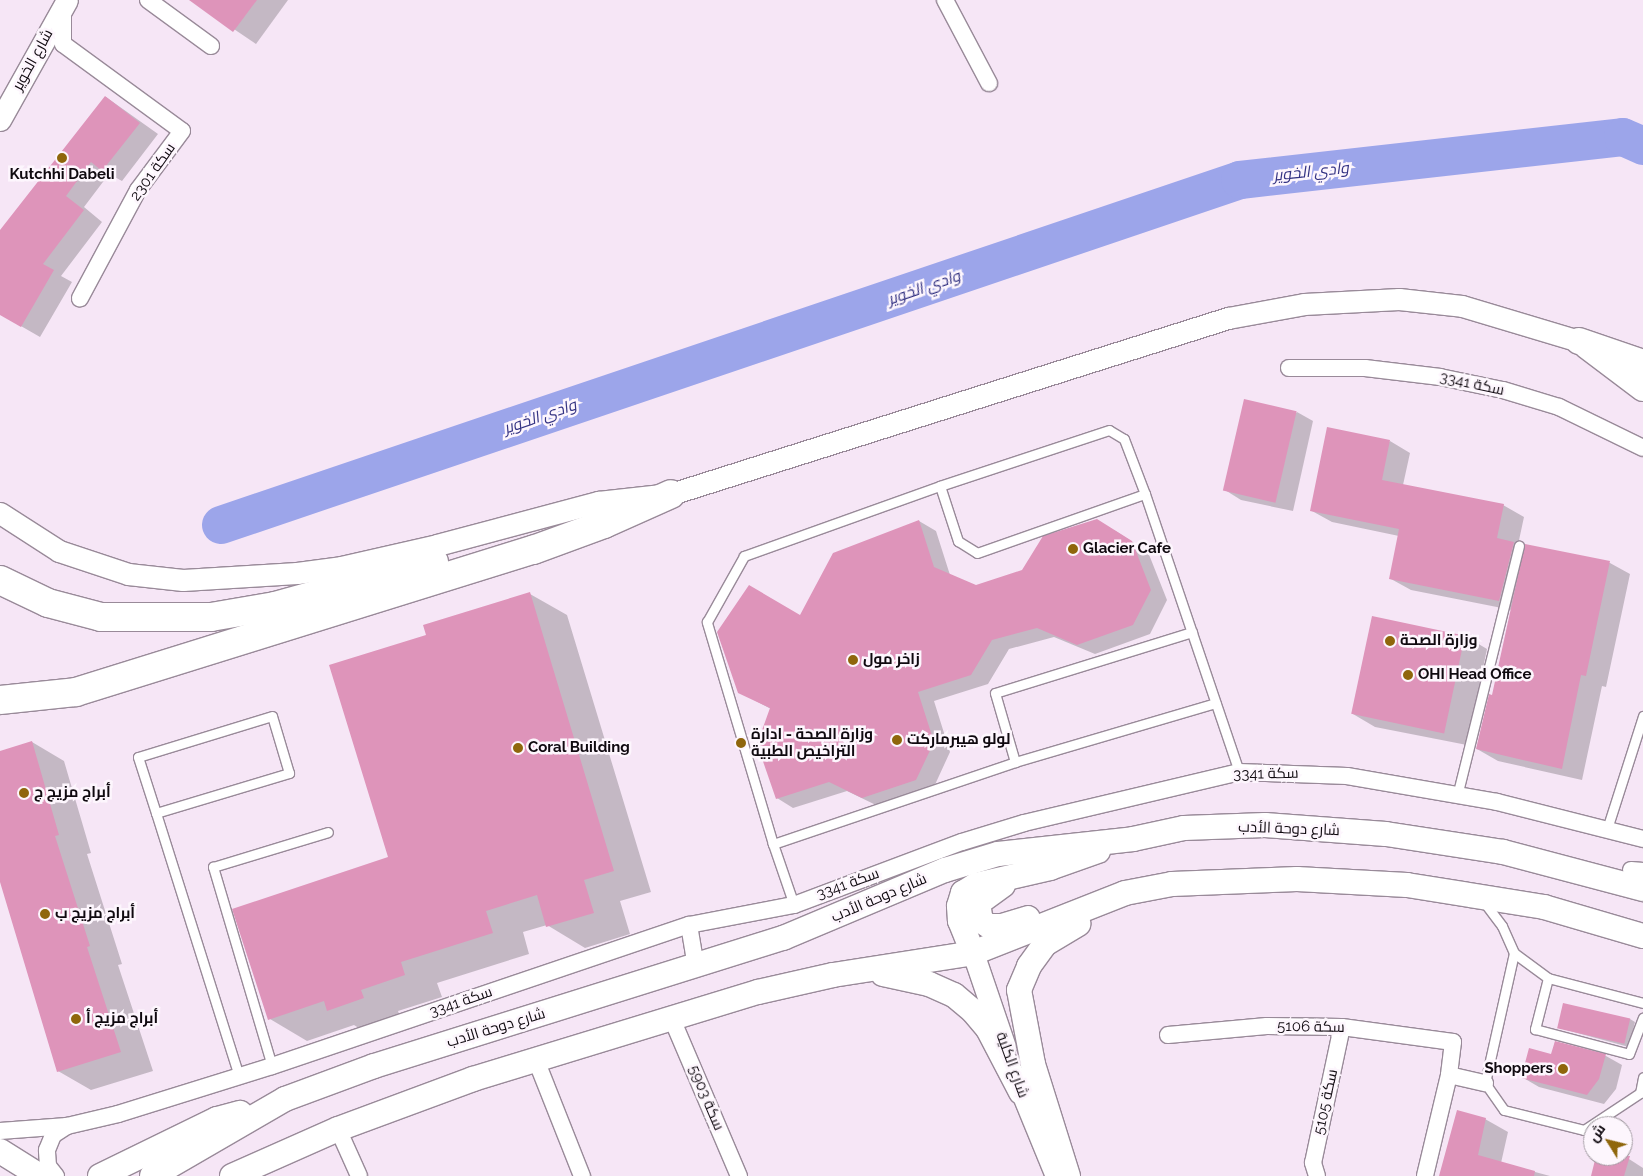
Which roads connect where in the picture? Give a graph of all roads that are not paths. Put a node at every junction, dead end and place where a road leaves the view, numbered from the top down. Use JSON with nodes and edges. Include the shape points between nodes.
{"nodes":[{"id":1,"x":148,"y":0,"type":"edge"},
{"id":2,"x":948,"y":1,"type":"edge"},
{"id":3,"x":65,"y":3,"type":"edge"},
{"id":4,"x":211,"y":46,"type":"dead end"},
{"id":5,"x":989,"y":83,"type":"dead end"},
{"id":6,"x":0,"y":120,"type":"edge"},
{"id":7,"x":80,"y":298,"type":"dead end"},
{"id":8,"x":1579,"y":341,"type":"junction"},
{"id":9,"x":1643,"y":362,"type":"edge"},
{"id":10,"x":1289,"y":368,"type":"dead end"},
{"id":11,"x":1643,"y":389,"type":"edge"},
{"id":12,"x":1643,"y":448,"type":"edge"},
{"id":13,"x":940,"y":486,"type":"junction"},
{"id":14,"x":671,"y":494,"type":"junction"},
{"id":15,"x":1145,"y":494,"type":"junction"},
{"id":16,"x":3,"y":511,"type":"edge"},
{"id":17,"x":1519,"y":546,"type":"dead end"},
{"id":18,"x":0,"y":580,"type":"edge"},
{"id":19,"x":1192,"y":632,"type":"junction"},
{"id":20,"x":0,"y":700,"type":"edge"},
{"id":21,"x":1216,"y":704,"type":"junction"},
{"id":22,"x":1643,"y":716,"type":"edge"},
{"id":23,"x":1015,"y":762,"type":"junction"},
{"id":24,"x":1239,"y":772,"type":"junction"},
{"id":25,"x":1457,"y":796,"type":"junction"},
{"id":26,"x":156,"y":813,"type":"junction"},
{"id":27,"x":328,"y":832,"type":"dead end"},
{"id":28,"x":1606,"y":832,"type":"junction"},
{"id":29,"x":1133,"y":839,"type":"junction"},
{"id":30,"x":1643,"y":839,"type":"edge"},
{"id":31,"x":773,"y":844,"type":"junction"},
{"id":32,"x":1029,"y":873,"type":"junction"},
{"id":33,"x":1640,"y":876,"type":"edge"},
{"id":34,"x":1125,"y":894,"type":"junction"},
{"id":35,"x":1478,"y":894,"type":"junction"},
{"id":36,"x":794,"y":905,"type":"junction"},
{"id":37,"x":689,"y":925,"type":"junction"},
{"id":38,"x":1643,"y":936,"type":"edge"},
{"id":39,"x":973,"y":953,"type":"junction"},
{"id":40,"x":1514,"y":953,"type":"junction"},
{"id":41,"x":696,"y":967,"type":"junction"},
{"id":42,"x":867,"y":970,"type":"junction"},
{"id":43,"x":1548,"y":978,"type":"junction"},
{"id":44,"x":1643,"y":1003,"type":"edge"},
{"id":45,"x":1643,"y":1018,"type":"edge"},
{"id":46,"x":672,"y":1019,"type":"junction"},
{"id":47,"x":1342,"y":1027,"type":"junction"},
{"id":48,"x":1168,"y":1035,"type":"dead end"},
{"id":49,"x":536,"y":1060,"type":"junction"},
{"id":50,"x":272,"y":1066,"type":"junction"},
{"id":51,"x":1449,"y":1075,"type":"junction"},
{"id":52,"x":239,"y":1076,"type":"junction"},
{"id":53,"x":1643,"y":1077,"type":"edge"},
{"id":54,"x":1484,"y":1083,"type":"junction"},
{"id":55,"x":1021,"y":1092,"type":"junction"},
{"id":56,"x":285,"y":1099,"type":"junction"},
{"id":57,"x":66,"y":1126,"type":"junction"},
{"id":58,"x":338,"y":1129,"type":"junction"},
{"id":59,"x":0,"y":1131,"type":"edge"},
{"id":60,"x":0,"y":1152,"type":"edge"},
{"id":61,"x":40,"y":1176,"type":"edge"},
{"id":62,"x":56,"y":1176,"type":"edge"},
{"id":63,"x":100,"y":1176,"type":"edge"},
{"id":64,"x":152,"y":1176,"type":"edge"},
{"id":65,"x":232,"y":1176,"type":"edge"},
{"id":66,"x":359,"y":1176,"type":"edge"},
{"id":67,"x":582,"y":1176,"type":"edge"},
{"id":68,"x":739,"y":1176,"type":"edge"},
{"id":69,"x":1056,"y":1176,"type":"edge"},
{"id":70,"x":1068,"y":1176,"type":"edge"},
{"id":71,"x":1316,"y":1176,"type":"edge"},
{"id":72,"x":1425,"y":1176,"type":"edge"}],
"edges":[{"from":1,"to":4,"type":"street"},
{"from":2,"to":5,"type":"street"},
{"from":3,"to":6,"type":"street","name":"شارع الخوير"},
{"from":3,"to":7,"type":"street","name":"سكة 2301","via":[[63,44],[182,131],[138,190]]},
{"from":8,"to":9,"type":"main road"},
{"from":8,"to":11,"type":"main road"},
{"from":8,"to":14,"type":"street","via":[[1462,306],[1399,299],[1304,304],[1228,318]]},
{"from":10,"to":12,"type":"street","name":"سكة 3341","via":[[1365,368],[1440,377],[1502,390],[1559,408]]},
{"from":13,"to":15,"type":"lane","via":[[1109,430],[1124,439]]},
{"from":13,"to":15,"type":"lane","via":[[958,541],[977,553]]},
{"from":13,"to":31,"type":"lane","via":[[744,556],[707,622]]},
{"from":14,"to":16,"type":"street","via":[[598,502],[341,567],[241,578],[183,580],[110,570],[59,551]]},
{"from":14,"to":18,"type":"highway","via":[[275,606],[211,617],[101,617],[48,603]]},
{"from":14,"to":20,"type":"highway","via":[[604,524],[533,550],[76,692]]},
{"from":15,"to":19,"type":"lane"},
{"from":17,"to":25,"type":"lane"},
{"from":19,"to":21,"type":"lane"},
{"from":19,"to":23,"type":"lane","via":[[995,693]]},
{"from":21,"to":23,"type":"lane"},
{"from":21,"to":24,"type":"lane"},
{"from":22,"to":28,"type":"lane"},
{"from":23,"to":31,"type":"lane"},
{"from":24,"to":25,"type":"street","name":"سكة 3341","via":[[1347,776]]},
{"from":24,"to":36,"type":"street","name":"سكة 3341","via":[[1024,823],[962,842]]},
{"from":25,"to":28,"type":"street","name":"سكة 3341","via":[[1497,802]]},
{"from":26,"to":26,"type":"lane","via":[[138,757],[272,716],[289,773]]},
{"from":26,"to":52,"type":"lane"},
{"from":27,"to":50,"type":"lane","via":[[213,867]]},
{"from":28,"to":30,"type":"street","name":"سكة 3341"},
{"from":29,"to":32,"type":"main road"},
{"from":29,"to":33,"type":"main road","name":"شارع دوحة الأدب","via":[[1184,828],[1265,825],[1386,834],[1503,852],[1597,875]]},
{"from":29,"to":41,"type":"main road","name":"شارع دوحة الأدب","via":[[998,854],[945,870],[783,938]]},
{"from":31,"to":36,"type":"lane"},
{"from":32,"to":34,"type":"main road","via":[[985,895],[978,903],[981,921],[989,926],[1002,926],[1084,897]]},
{"from":32,"to":39,"type":"main road","via":[[976,885],[963,893],[959,906],[960,921]]},
{"from":34,"to":35,"type":"main road","via":[[1172,884],[1297,879],[1407,885]]},
{"from":34,"to":39,"type":"main road"},
{"from":34,"to":70,"type":"main road","via":[[1045,944],[1029,966],[1019,990],[1033,1064]]},
{"from":35,"to":38,"type":"main road","via":[[1544,907]]},
{"from":35,"to":40,"type":"lane","via":[[1502,926]]},
{"from":36,"to":37,"type":"street","name":"سكة 3341"},
{"from":37,"to":41,"type":"street"},
{"from":37,"to":50,"type":"street","name":"سكة 3341"},
{"from":39,"to":42,"type":"main road"},
{"from":39,"to":55,"type":"street","name":"شارع الكلية"},
{"from":40,"to":43,"type":"lane"},
{"from":40,"to":54,"type":"lane"},
{"from":41,"to":56,"type":"main road","name":"شارع دوحة الأدب","via":[[374,1066]]},
{"from":42,"to":46,"type":"main road","via":[[758,992]]},
{"from":42,"to":55,"type":"main road","via":[[929,984],[954,995],[988,1029]]},
{"from":43,"to":44,"type":"lane"},
{"from":43,"to":45,"type":"lane","via":[[1535,1029],[1628,1054]]},
{"from":46,"to":49,"type":"main road"},
{"from":46,"to":68,"type":"street","name":"سكة 5903"},
{"from":47,"to":48,"type":"street","name":"سكة 5106","via":[[1267,1026]]},
{"from":47,"to":51,"type":"street","name":"سكة 5106","via":[[1453,1042]]},
{"from":47,"to":71,"type":"street","name":"سكة 5105","via":[[1313,1163]]},
{"from":49,"to":58,"type":"main road","via":[[473,1079]]},
{"from":49,"to":67,"type":"street"},
{"from":50,"to":52,"type":"street","name":"سكة 3341"},
{"from":51,"to":54,"type":"street"},
{"from":51,"to":72,"type":"street"},
{"from":52,"to":57,"type":"street","name":"سكة 3341","via":[[118,1114]]},
{"from":53,"to":54,"type":"lane","via":[[1640,1093],[1584,1130],[1504,1110]]},
{"from":55,"to":69,"type":"street","name":"شارع الكلية"},
{"from":56,"to":63,"type":"main road","via":[[218,1120]]},
{"from":56,"to":64,"type":"main road","name":"شارع دوحة الأدب"},
{"from":57,"to":59,"type":"street","name":"سكة 3341"},
{"from":57,"to":62,"type":"street","via":[[53,1135],[47,1150],[48,1166]]},
{"from":58,"to":65,"type":"main road"},
{"from":58,"to":66,"type":"street"},
{"from":60,"to":61,"type":"main road"}]}
